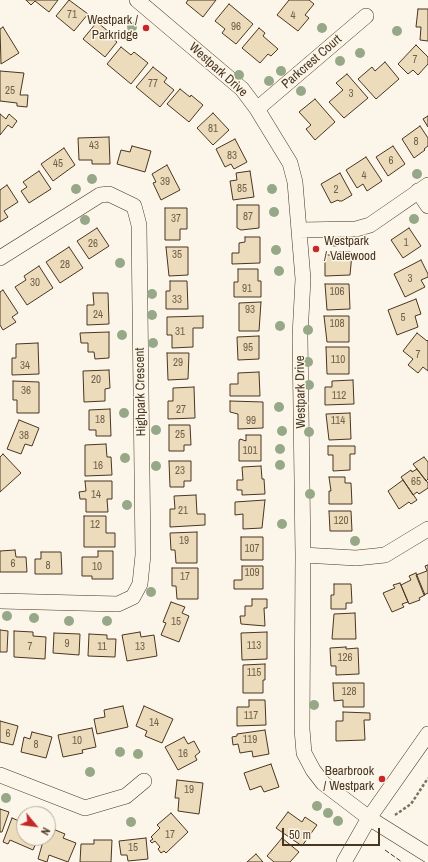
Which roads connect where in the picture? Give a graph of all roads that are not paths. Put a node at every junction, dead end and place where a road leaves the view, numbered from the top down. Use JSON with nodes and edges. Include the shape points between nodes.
{"nodes":[{"id":1,"x":145,"y":2,"type":"edge"},
{"id":2,"x":366,"y":16,"type":"dead end"},
{"id":3,"x":257,"y":109,"type":"junction"},
{"id":4,"x":423,"y":188,"type":"edge"},
{"id":5,"x":428,"y":206,"type":"edge"},
{"id":6,"x":299,"y":230,"type":"junction"},
{"id":7,"x":0,"y":258,"type":"edge"},
{"id":8,"x":428,"y":529,"type":"edge"},
{"id":9,"x":304,"y":556,"type":"junction"},
{"id":10,"x":0,"y":601,"type":"edge"},
{"id":11,"x":428,"y":734,"type":"edge"},
{"id":12,"x":0,"y":775,"type":"edge"},
{"id":13,"x":144,"y":781,"type":"dead end"},
{"id":14,"x":369,"y":818,"type":"junction"},
{"id":15,"x":428,"y":855,"type":"edge"},
{"id":16,"x":344,"y":862,"type":"edge"}],
"edges":[{"from":1,"to":3,"type":"street","name":"Westpark Drive","via":[[242,89]]},
{"from":2,"to":3,"type":"street","name":"Parkcrest Court"},
{"from":3,"to":6,"type":"street","name":"Westpark Drive","via":[[290,163],[295,182]]},
{"from":4,"to":5,"type":"street"},
{"from":4,"to":6,"type":"street","via":[[370,225],[356,228]]},
{"from":6,"to":9,"type":"street","name":"Westpark Drive","via":[[303,279],[300,336]]},
{"from":7,"to":10,"type":"street","name":"Highpark Crescent","via":[[100,195],[109,194],[134,206],[139,225],[143,555],[140,584],[133,597],[118,604]]},
{"from":8,"to":9,"type":"street","via":[[385,555],[356,558]]},
{"from":9,"to":14,"type":"street","name":"Westpark Drive","via":[[304,753],[323,783]]},
{"from":11,"to":14,"type":"street"},
{"from":12,"to":13,"type":"street","via":[[85,808],[126,796]]},
{"from":14,"to":15,"type":"street","name":"Westpark Drive"},
{"from":14,"to":16,"type":"street"}]}
